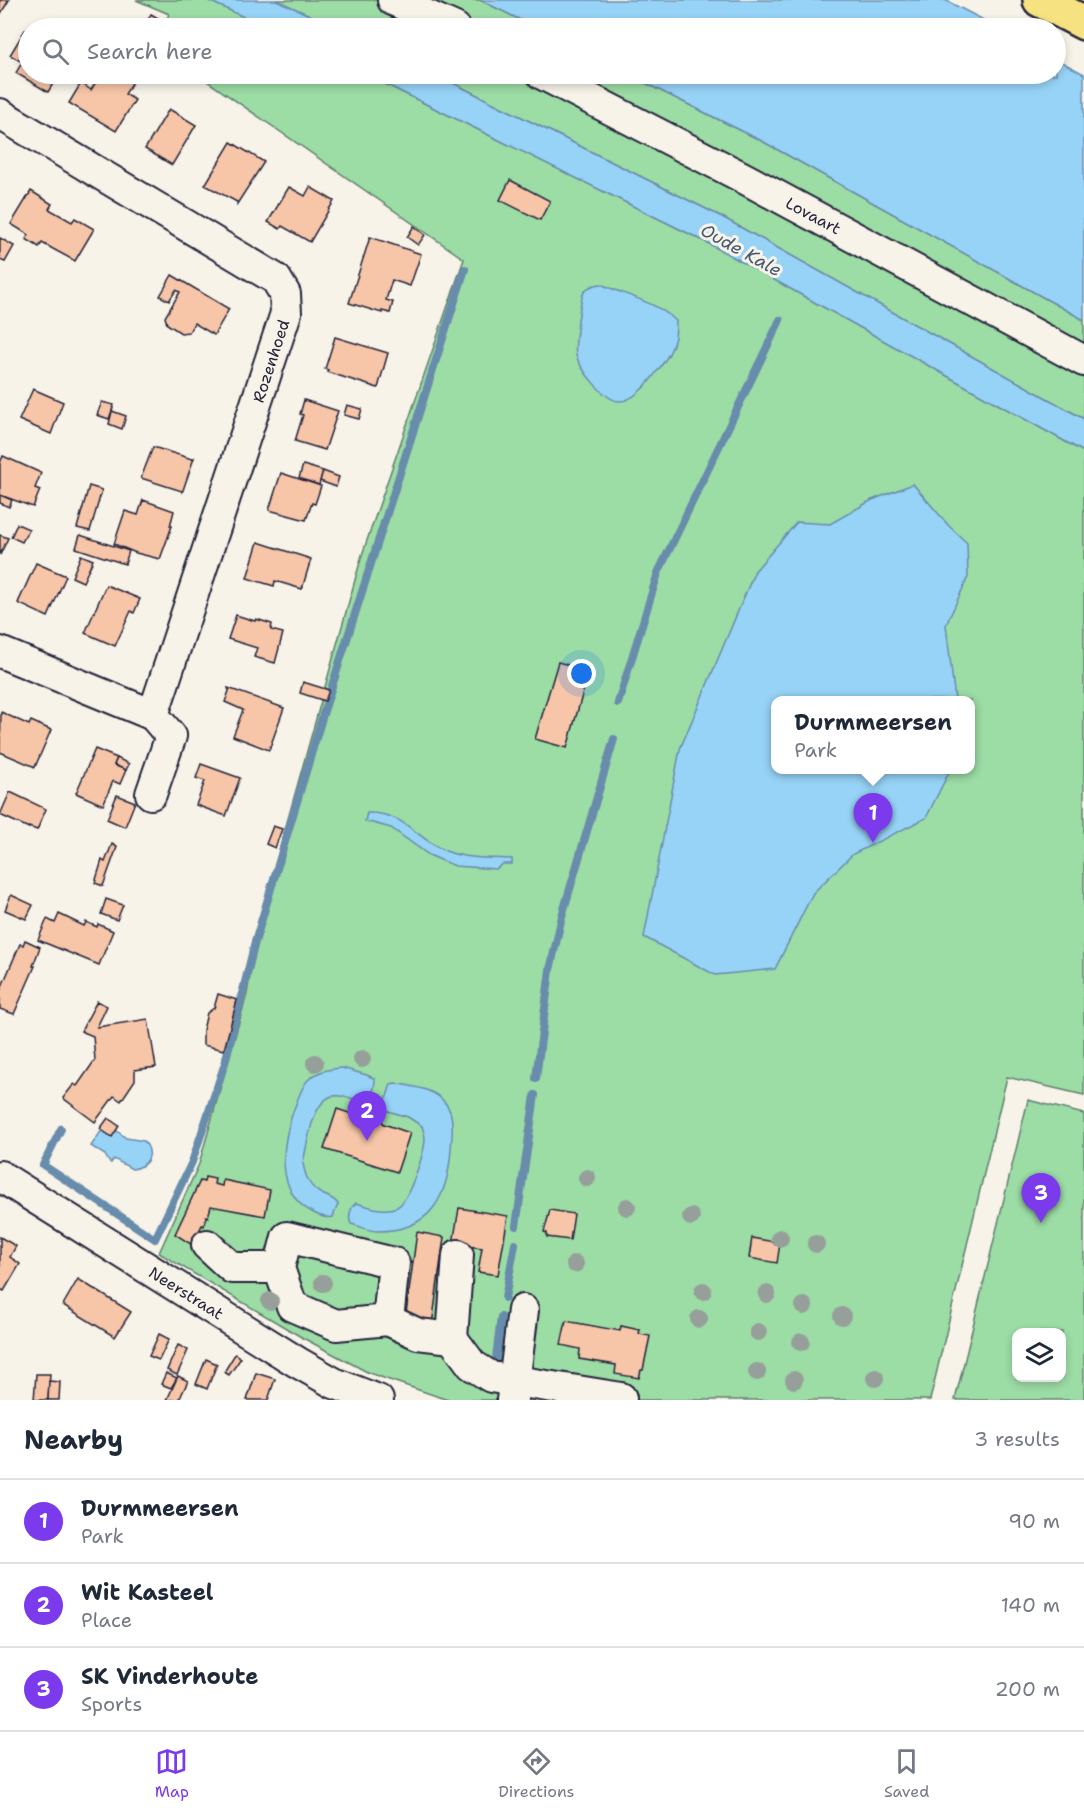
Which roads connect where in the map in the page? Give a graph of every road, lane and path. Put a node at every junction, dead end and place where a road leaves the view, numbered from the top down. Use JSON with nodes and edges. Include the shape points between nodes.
{"nodes":[{"id":1,"x":393,"y":0,"type":"edge"},
{"id":2,"x":1040,"y":0,"type":"edge"},
{"id":3,"x":433,"y":18,"type":"edge"},
{"id":4,"x":1084,"y":24,"type":"edge"},
{"id":5,"x":561,"y":84,"type":"edge"},
{"id":6,"x":0,"y":114,"type":"edge"},
{"id":7,"x":1084,"y":361,"type":"edge"},
{"id":8,"x":0,"y":652,"type":"edge"},
{"id":9,"x":153,"y":715,"type":"junction"},
{"id":10,"x":151,"y":794,"type":"dead end"},
{"id":11,"x":0,"y":1176,"type":"edge"},
{"id":12,"x":207,"y":1245,"type":"dead end"},
{"id":13,"x":458,"y":1255,"type":"dead end"},
{"id":14,"x":279,"y":1268,"type":"junction"},
{"id":15,"x":523,"y":1310,"type":"dead end"},
{"id":16,"x":310,"y":1314,"type":"junction"},
{"id":17,"x":388,"y":1320,"type":"junction"},
{"id":18,"x":452,"y":1338,"type":"junction"},
{"id":19,"x":297,"y":1362,"type":"junction"},
{"id":20,"x":513,"y":1390,"type":"edge"},
{"id":21,"x":621,"y":1398,"type":"dead end"},
{"id":22,"x":378,"y":1400,"type":"edge"}],
"edges":[{"from":1,"to":3,"type":"street"},
{"from":2,"to":4,"type":"main road"},
{"from":5,"to":7,"type":"street","name":"Lovaart"},
{"from":6,"to":9,"type":"street","name":"Rozenhoed","via":[[276,279],[285,294],[286,313]]},
{"from":8,"to":9,"type":"street"},
{"from":9,"to":10,"type":"street","via":[[171,736]]},
{"from":11,"to":19,"type":"street","name":"Neerstraat"},
{"from":12,"to":14,"type":"street","via":[[232,1268]]},
{"from":13,"to":18,"type":"street"},
{"from":14,"to":16,"type":"street","via":[[292,1306]]},
{"from":14,"to":17,"type":"street","via":[[287,1237],[394,1263]]},
{"from":15,"to":20,"type":"street"},
{"from":16,"to":17,"type":"street","via":[[336,1325]]},
{"from":16,"to":19,"type":"street"},
{"from":17,"to":18,"type":"street","via":[[418,1335]]},
{"from":18,"to":20,"type":"street","via":[[472,1365]]},
{"from":19,"to":22,"type":"street","name":"Neerstraat","via":[[334,1383]]},
{"from":20,"to":21,"type":"street"}]}
